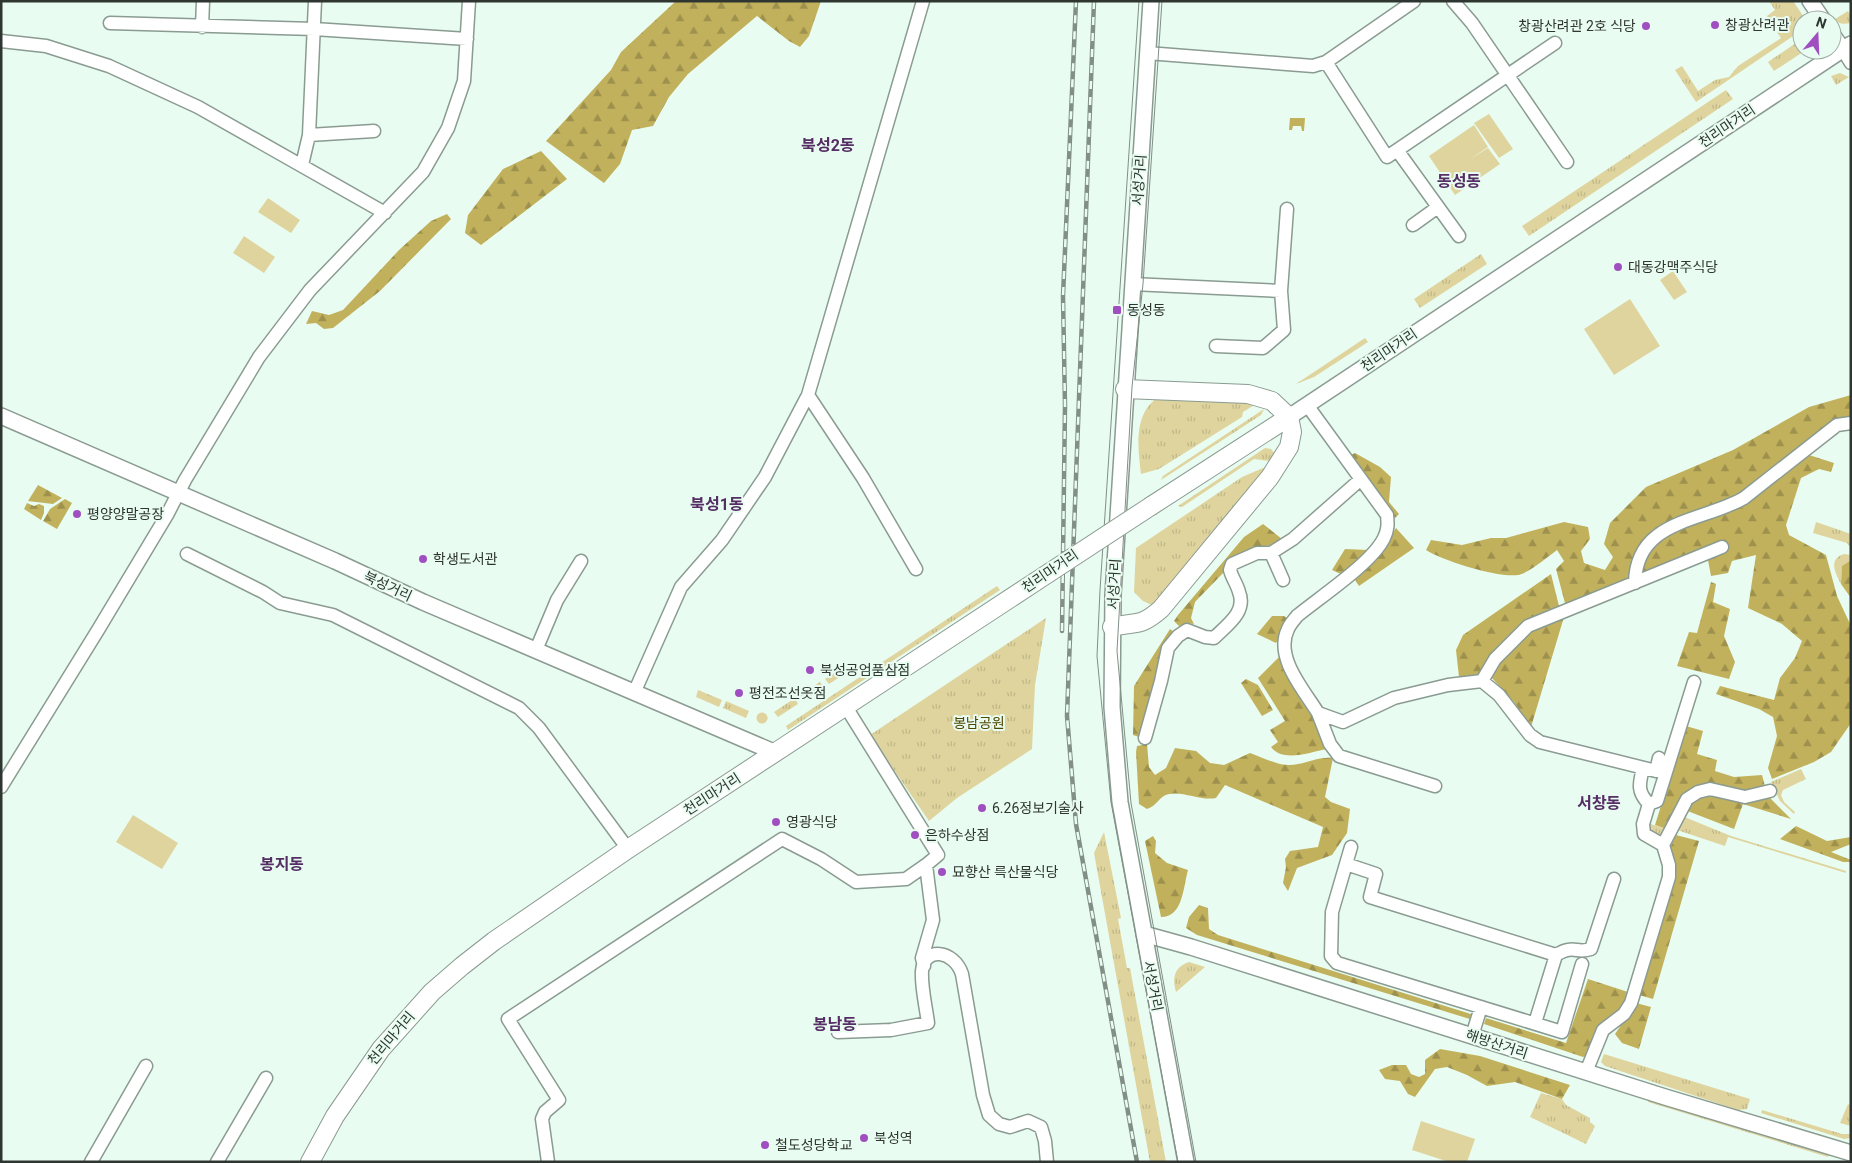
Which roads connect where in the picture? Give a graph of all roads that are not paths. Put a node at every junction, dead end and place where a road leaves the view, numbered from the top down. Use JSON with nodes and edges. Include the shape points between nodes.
{"nodes":[{"id":1,"x":203,"y":1,"type":"edge"},
{"id":2,"x":315,"y":1,"type":"edge"},
{"id":3,"x":469,"y":1,"type":"edge"},
{"id":4,"x":923,"y":1,"type":"edge"},
{"id":5,"x":1151,"y":1,"type":"edge"},
{"id":6,"x":1414,"y":1,"type":"edge"},
{"id":7,"x":1453,"y":1,"type":"edge"},
{"id":8,"x":110,"y":23,"type":"dead end"},
{"id":9,"x":202,"y":27,"type":"junction"},
{"id":10,"x":314,"y":29,"type":"junction"},
{"id":11,"x":467,"y":39,"type":"junction"},
{"id":12,"x":1,"y":41,"type":"edge"},
{"id":13,"x":1555,"y":43,"type":"dead end"},
{"id":14,"x":1847,"y":47,"type":"edge"},
{"id":15,"x":1147,"y":53,"type":"junction"},
{"id":16,"x":1326,"y":62,"type":"junction"},
{"id":17,"x":1851,"y":63,"type":"edge"},
{"id":18,"x":1508,"y":75,"type":"junction"},
{"id":19,"x":374,"y":132,"type":"dead end"},
{"id":20,"x":309,"y":135,"type":"junction"},
{"id":21,"x":1397,"y":150,"type":"junction"},
{"id":22,"x":1567,"y":162,"type":"dead end"},
{"id":23,"x":302,"y":165,"type":"junction"},
{"id":24,"x":1438,"y":208,"type":"junction"},
{"id":25,"x":1287,"y":209,"type":"dead end"},
{"id":26,"x":385,"y":213,"type":"junction"},
{"id":27,"x":1413,"y":225,"type":"dead end"},
{"id":28,"x":1459,"y":236,"type":"dead end"},
{"id":29,"x":1132,"y":284,"type":"junction"},
{"id":30,"x":1281,"y":291,"type":"junction"},
{"id":31,"x":1216,"y":346,"type":"dead end"},
{"id":32,"x":1125,"y":389,"type":"junction"},
{"id":33,"x":808,"y":395,"type":"junction"},
{"id":34,"x":1307,"y":405,"type":"junction"},
{"id":35,"x":1,"y":416,"type":"edge"},
{"id":36,"x":1289,"y":417,"type":"junction"},
{"id":37,"x":1851,"y":423,"type":"edge"},
{"id":38,"x":1361,"y":479,"type":"junction"},
{"id":39,"x":179,"y":492,"type":"junction"},
{"id":40,"x":1722,"y":547,"type":"dead end"},
{"id":41,"x":1271,"y":553,"type":"junction"},
{"id":42,"x":187,"y":554,"type":"dead end"},
{"id":43,"x":581,"y":561,"type":"dead end"},
{"id":44,"x":916,"y":570,"type":"dead end"},
{"id":45,"x":1283,"y":580,"type":"dead end"},
{"id":46,"x":1635,"y":584,"type":"junction"},
{"id":47,"x":1112,"y":627,"type":"junction"},
{"id":48,"x":536,"y":650,"type":"junction"},
{"id":49,"x":1482,"y":681,"type":"junction"},
{"id":50,"x":1694,"y":682,"type":"dead end"},
{"id":51,"x":634,"y":693,"type":"junction"},
{"id":52,"x":846,"y":707,"type":"junction"},
{"id":53,"x":1318,"y":713,"type":"junction"},
{"id":54,"x":1343,"y":722,"type":"junction"},
{"id":55,"x":1145,"y":738,"type":"dead end"},
{"id":56,"x":1330,"y":744,"type":"junction"},
{"id":57,"x":776,"y":753,"type":"junction"},
{"id":58,"x":1659,"y":758,"type":"dead end"},
{"id":59,"x":1642,"y":768,"type":"junction"},
{"id":60,"x":1435,"y":786,"type":"dead end"},
{"id":61,"x":1,"y":787,"type":"edge"},
{"id":62,"x":1770,"y":791,"type":"dead end"},
{"id":63,"x":1649,"y":804,"type":"junction"},
{"id":64,"x":1663,"y":844,"type":"junction"},
{"id":65,"x":1351,"y":847,"type":"dead end"},
{"id":66,"x":628,"y":849,"type":"junction"},
{"id":67,"x":1346,"y":864,"type":"junction"},
{"id":68,"x":926,"y":865,"type":"junction"},
{"id":69,"x":1614,"y":879,"type":"dead end"},
{"id":70,"x":1144,"y":934,"type":"junction"},
{"id":71,"x":927,"y":940,"type":"junction"},
{"id":72,"x":943,"y":954,"type":"junction"},
{"id":73,"x":1556,"y":956,"type":"junction"},
{"id":74,"x":1582,"y":964,"type":"dead end"},
{"id":75,"x":924,"y":966,"type":"junction"},
{"id":76,"x":1481,"y":1007,"type":"junction"},
{"id":77,"x":1535,"y":1023,"type":"junction"},
{"id":78,"x":838,"y":1032,"type":"dead end"},
{"id":79,"x":1472,"y":1036,"type":"junction"},
{"id":80,"x":146,"y":1066,"type":"dead end"},
{"id":81,"x":1586,"y":1072,"type":"junction"},
{"id":82,"x":266,"y":1078,"type":"dead end"},
{"id":83,"x":1851,"y":1153,"type":"edge"},
{"id":84,"x":91,"y":1162,"type":"edge"},
{"id":85,"x":217,"y":1162,"type":"edge"},
{"id":86,"x":310,"y":1162,"type":"edge"},
{"id":87,"x":548,"y":1162,"type":"edge"},
{"id":88,"x":1047,"y":1162,"type":"edge"},
{"id":89,"x":1186,"y":1162,"type":"edge"}],
"edges":[{"from":1,"to":9,"type":"street"},
{"from":2,"to":10,"type":"street"},
{"from":3,"to":11,"type":"street"},
{"from":4,"to":33,"type":"street"},
{"from":5,"to":15,"type":"main road","name":"서성거리"},
{"from":6,"to":16,"type":"street"},
{"from":7,"to":18,"type":"street"},
{"from":8,"to":9,"type":"street"},
{"from":9,"to":10,"type":"street"},
{"from":10,"to":11,"type":"street"},
{"from":10,"to":20,"type":"street"},
{"from":11,"to":26,"type":"street","via":[[464,81],[448,128],[423,172]]},
{"from":12,"to":23,"type":"street","via":[[46,46],[109,66],[198,107]]},
{"from":13,"to":18,"type":"street"},
{"from":14,"to":17,"type":"street"},
{"from":14,"to":34,"type":"main road","name":"천리마거리"},
{"from":15,"to":16,"type":"street","via":[[1298,67]]},
{"from":15,"to":29,"type":"main road","name":"서성거리"},
{"from":16,"to":21,"type":"street","via":[[1387,157]]},
{"from":18,"to":21,"type":"street"},
{"from":18,"to":22,"type":"street"},
{"from":19,"to":20,"type":"street"},
{"from":20,"to":23,"type":"street"},
{"from":21,"to":24,"type":"street"},
{"from":23,"to":26,"type":"street"},
{"from":24,"to":27,"type":"street"},
{"from":24,"to":28,"type":"street"},
{"from":25,"to":30,"type":"street"},
{"from":26,"to":39,"type":"street","via":[[310,290],[284,323],[259,357]]},
{"from":29,"to":30,"type":"street"},
{"from":29,"to":32,"type":"main road","name":"서성거리"},
{"from":30,"to":31,"type":"street","via":[[1284,330],[1262,348]]},
{"from":32,"to":36,"type":"highway","via":[[1248,394],[1272,401]]},
{"from":32,"to":47,"type":"main road","name":"서성거리"},
{"from":33,"to":44,"type":"street","via":[[863,478]]},
{"from":33,"to":51,"type":"street","via":[[765,477],[722,540],[681,587]]},
{"from":34,"to":36,"type":"main road","name":"천리마거리"},
{"from":34,"to":38,"type":"street"},
{"from":35,"to":39,"type":"main road","name":"북성거리"},
{"from":36,"to":47,"type":"highway","via":[[1292,432],[1289,447],[1270,477],[1169,600],[1143,622]]},
{"from":36,"to":52,"type":"highway","name":"천리마거리","bridge":true},
{"from":37,"to":46,"type":"street","via":[[1837,425],[1744,498],[1676,523],[1657,535],[1643,552]]},
{"from":38,"to":41,"type":"street","via":[[1292,539]]},
{"from":38,"to":53,"type":"street","via":[[1387,515],[1389,526],[1384,538],[1375,553],[1297,616],[1288,629],[1284,644],[1285,658]]},
{"from":39,"to":48,"type":"main road","name":"북성거리"},
{"from":39,"to":61,"type":"street"},
{"from":40,"to":46,"type":"street"},
{"from":41,"to":45,"type":"street"},
{"from":41,"to":55,"type":"street","via":[[1257,553],[1232,564],[1230,570],[1242,605],[1231,622],[1214,638],[1187,630],[1168,648],[1162,682]]},
{"from":42,"to":66,"type":"street","via":[[263,592],[280,604],[333,615],[519,708],[539,728]]},
{"from":43,"to":48,"type":"street","via":[[557,600]]},
{"from":46,"to":49,"type":"street","via":[[1528,626],[1495,659]]},
{"from":47,"to":70,"type":"main road","name":"서성거리","via":[[1112,707],[1118,782]]},
{"from":48,"to":51,"type":"main road","name":"북성거리"},
{"from":49,"to":54,"type":"street","via":[[1448,685],[1394,698]]},
{"from":49,"to":59,"type":"street","via":[[1499,694],[1530,735],[1540,742]]},
{"from":50,"to":63,"type":"street","via":[[1657,801]]},
{"from":51,"to":57,"type":"main road","name":"북성거리"},
{"from":52,"to":57,"type":"highway","name":"천리마거리"},
{"from":52,"to":68,"type":"street","via":[[938,855]]},
{"from":53,"to":54,"type":"street"},
{"from":53,"to":56,"type":"street"},
{"from":54,"to":56,"type":"street"},
{"from":56,"to":60,"type":"street","via":[[1345,759]]},
{"from":57,"to":66,"type":"highway","name":"천리마거리"},
{"from":58,"to":59,"type":"street","via":[[1656,771]]},
{"from":59,"to":63,"type":"street","via":[[1638,786],[1641,797]]},
{"from":62,"to":64,"type":"street","via":[[1745,797],[1710,789],[1698,792],[1687,799]]},
{"from":63,"to":64,"type":"street","via":[[1643,824],[1644,834]]},
{"from":64,"to":81,"type":"street","via":[[1669,877],[1631,1003],[1624,1014],[1603,1030]]},
{"from":65,"to":67,"type":"street"},
{"from":66,"to":86,"type":"highway","name":"천리마거리","via":[[494,941],[432,992],[406,1019],[357,1082],[330,1123]]},
{"from":67,"to":73,"type":"street","via":[[1376,874],[1370,898]]},
{"from":67,"to":76,"type":"street","via":[[1332,912],[1332,961]]},
{"from":68,"to":71,"type":"street","via":[[933,920]]},
{"from":68,"to":87,"type":"street","via":[[906,879],[856,882],[782,839],[508,1020],[559,1100],[542,1119]]},
{"from":69,"to":73,"type":"street","via":[[1591,949],[1566,949]]},
{"from":70,"to":79,"type":"main road","name":"해방산거리"},
{"from":70,"to":89,"type":"main road","name":"서성거리"},
{"from":71,"to":72,"type":"street","via":[[940,948]]},
{"from":71,"to":75,"type":"street","via":[[922,958]]},
{"from":72,"to":75,"type":"street","via":[[927,958]]},
{"from":72,"to":88,"type":"street","via":[[958,964],[962,974],[989,1115],[1004,1126],[1028,1122],[1041,1127]]},
{"from":73,"to":77,"type":"street"},
{"from":74,"to":77,"type":"street","via":[[1562,1032]]},
{"from":75,"to":78,"type":"street","via":[[928,1023],[891,1030]]},
{"from":76,"to":77,"type":"street"},
{"from":76,"to":79,"type":"street"},
{"from":79,"to":81,"type":"main road","name":"해방산거리"},
{"from":80,"to":84,"type":"street"},
{"from":81,"to":83,"type":"main road","name":"해방산거리"},
{"from":82,"to":85,"type":"street"}]}
